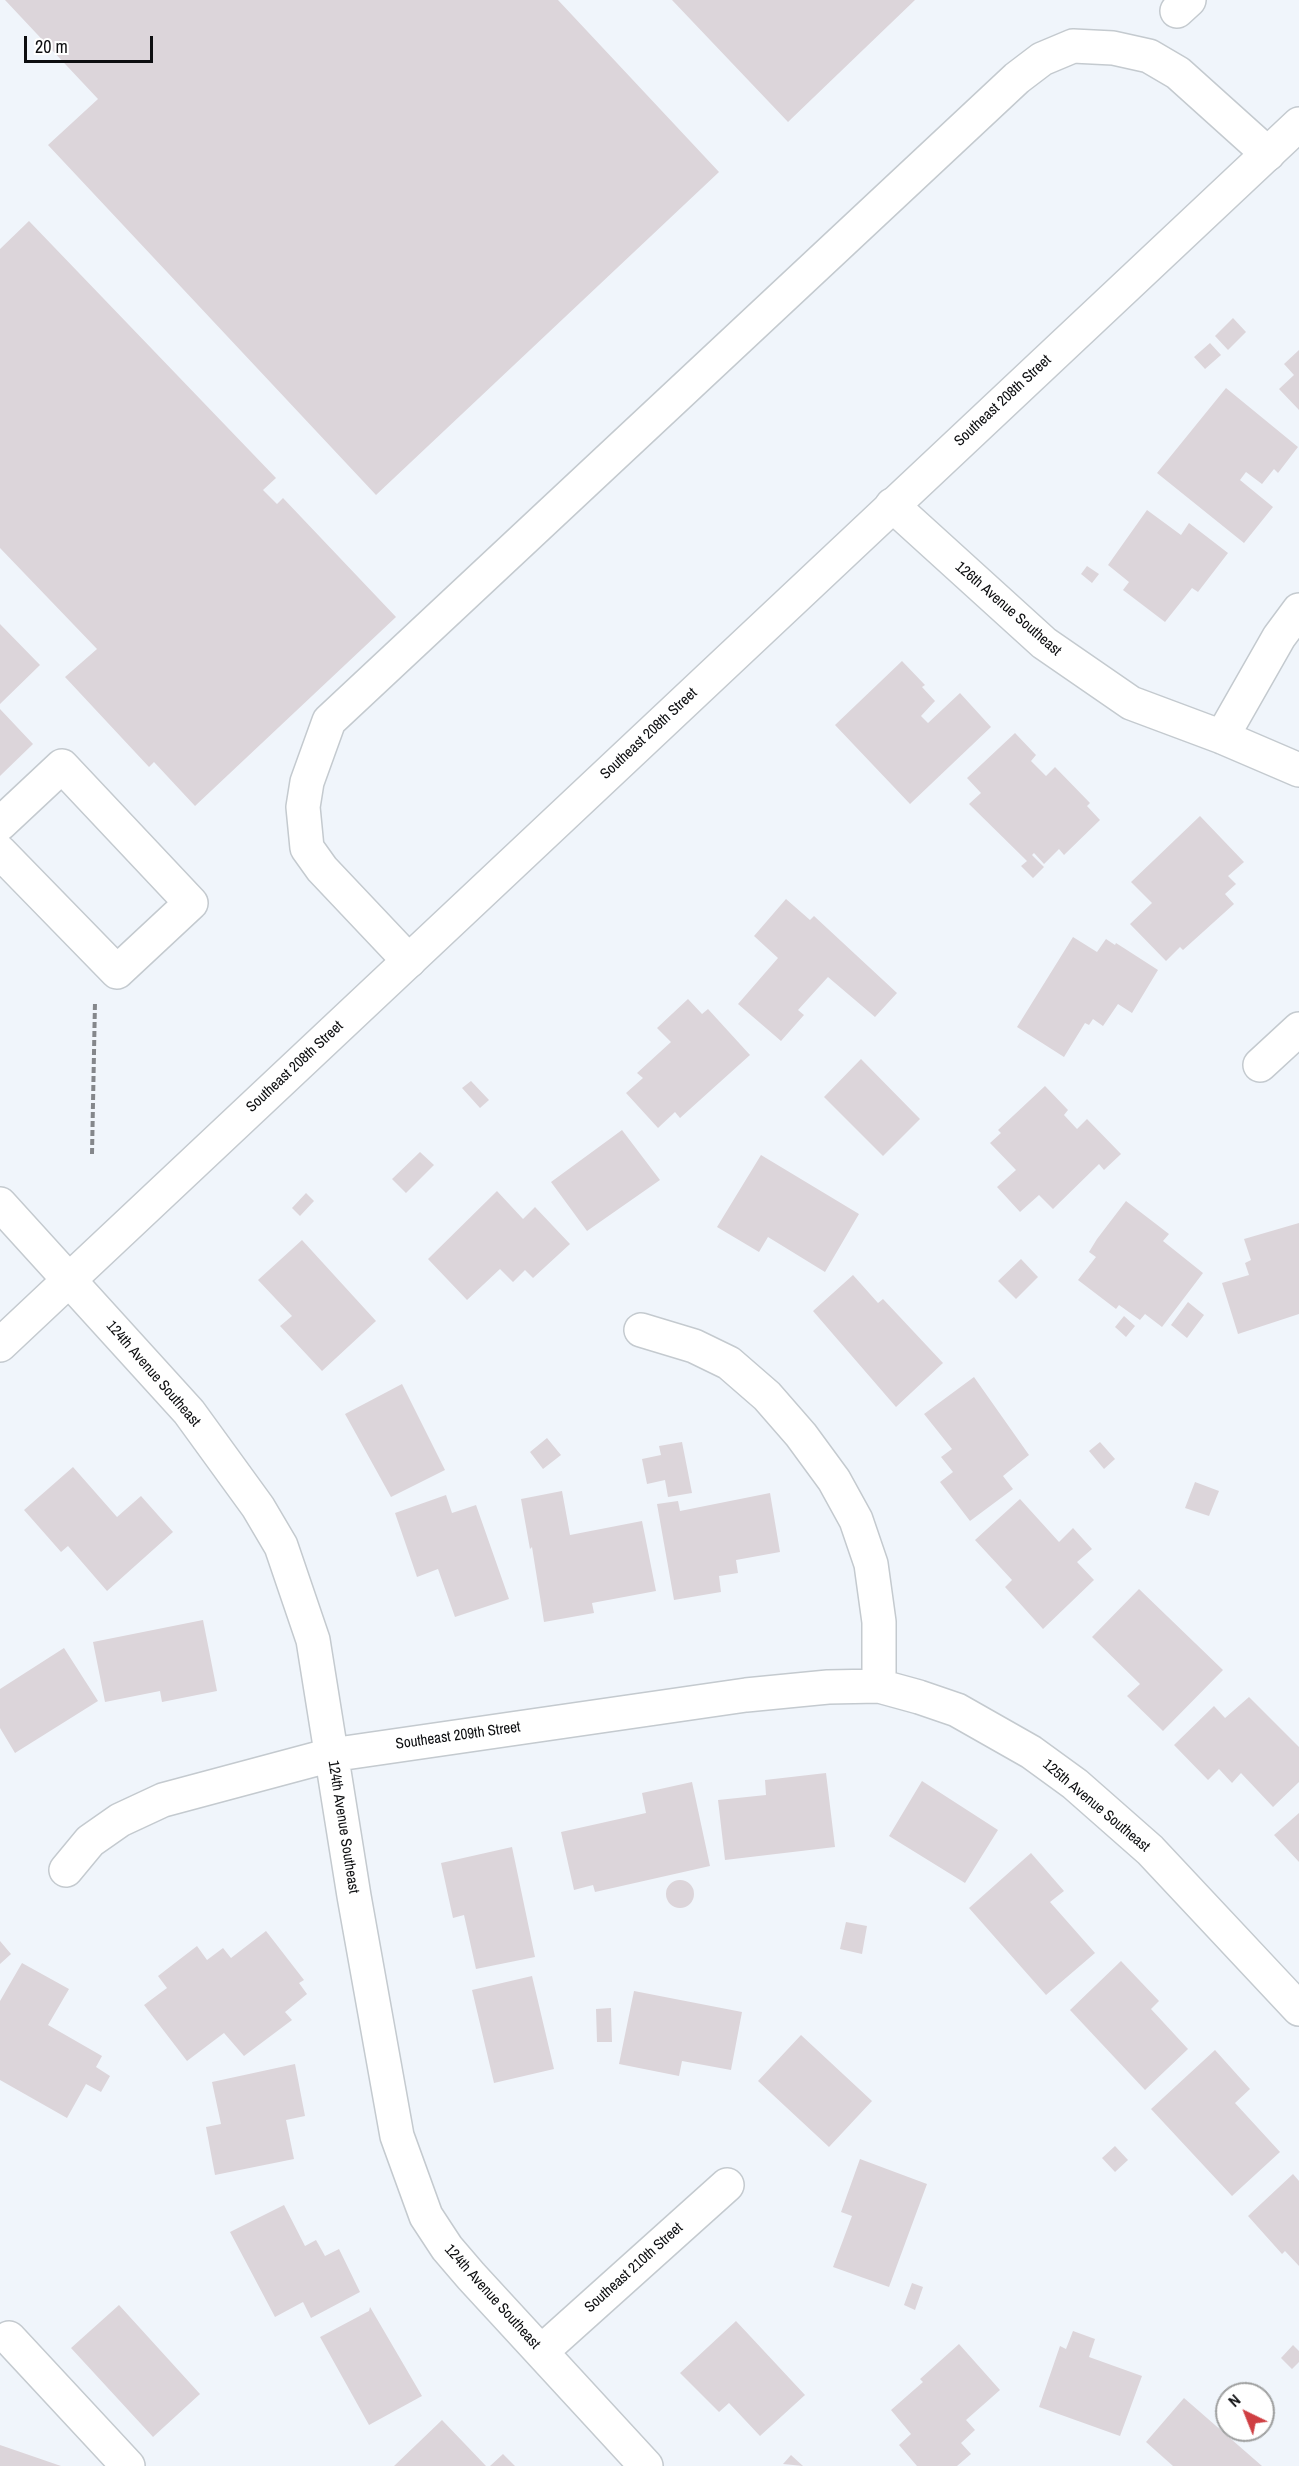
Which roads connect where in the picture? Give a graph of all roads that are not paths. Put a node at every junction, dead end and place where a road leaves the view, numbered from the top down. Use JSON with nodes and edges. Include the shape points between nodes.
{"nodes":[{"id":1,"x":1299,"y":124,"type":"edge"},
{"id":2,"x":1268,"y":154,"type":"junction"},
{"id":3,"x":892,"y":505,"type":"junction"},
{"id":4,"x":1299,"y":610,"type":"edge"},
{"id":5,"x":1222,"y":737,"type":"junction"},
{"id":6,"x":1299,"y":770,"type":"edge"},
{"id":7,"x":0,"y":824,"type":"edge"},
{"id":8,"x":0,"y":852,"type":"edge"},
{"id":9,"x":409,"y":961,"type":"junction"},
{"id":10,"x":1299,"y":1029,"type":"edge"},
{"id":11,"x":1260,"y":1065,"type":"dead end"},
{"id":12,"x":0,"y":1204,"type":"edge"},
{"id":13,"x":70,"y":1280,"type":"junction"},
{"id":14,"x":641,"y":1330,"type":"dead end"},
{"id":15,"x":0,"y":1345,"type":"edge"},
{"id":16,"x":879,"y":1686,"type":"junction"},
{"id":17,"x":331,"y":1755,"type":"junction"},
{"id":18,"x":66,"y":1870,"type":"dead end"},
{"id":19,"x":1299,"y":2009,"type":"edge"},
{"id":20,"x":727,"y":2185,"type":"dead end"},
{"id":21,"x":9,"y":2338,"type":"dead end"},
{"id":22,"x":541,"y":2352,"type":"junction"},
{"id":23,"x":128,"y":2466,"type":"edge"},
{"id":24,"x":646,"y":2466,"type":"edge"}],
"edges":[{"from":1,"to":2,"type":"street","name":"Southeast 208th Street"},
{"from":2,"to":3,"type":"street","name":"Southeast 208th Street"},
{"from":2,"to":9,"type":"street","via":[[1178,73],[1149,56],[1113,48],[1073,46],[1042,59],[1017,78],[338,712],[329,721],[307,782],[303,807],[307,848]]},
{"from":3,"to":5,"type":"street","name":"126th Avenue Southeast","via":[[1044,643],[1131,704]]},
{"from":3,"to":9,"type":"street","name":"Southeast 208th Street"},
{"from":4,"to":5,"type":"street","via":[[1279,637]]},
{"from":5,"to":6,"type":"street","name":"126th Avenue Southeast"},
{"from":7,"to":8,"type":"street","via":[[62,766],[191,903],[117,972]]},
{"from":9,"to":13,"type":"street","name":"Southeast 208th Street"},
{"from":10,"to":11,"type":"street"},
{"from":12,"to":13,"type":"street","name":"124th Avenue Southeast"},
{"from":13,"to":15,"type":"street","name":"Southeast 208th Street"},
{"from":13,"to":17,"type":"street","name":"124th Avenue Southeast","via":[[189,1412],[258,1507],[281,1546],[313,1641]]},
{"from":14,"to":16,"type":"street","via":[[694,1346],[729,1363],[767,1396],[834,1480],[856,1520],[871,1564],[879,1622]]},
{"from":16,"to":17,"type":"street","name":"Southeast 209th Street","via":[[746,1695]]},
{"from":16,"to":19,"type":"street","name":"125th Avenue Southeast","via":[[957,1710],[1031,1752],[1075,1784],[1150,1850]]},
{"from":17,"to":18,"type":"street","name":"Southeast 209th Street","via":[[163,1800],[120,1820],[90,1841]]},
{"from":17,"to":22,"type":"street","name":"124th Avenue Southeast","via":[[398,2136],[413,2181],[426,2216],[447,2248]]},
{"from":20,"to":22,"type":"street","name":"Southeast 210th Street"},
{"from":21,"to":23,"type":"street"},
{"from":22,"to":24,"type":"street","name":"124th Avenue Southeast"}]}
